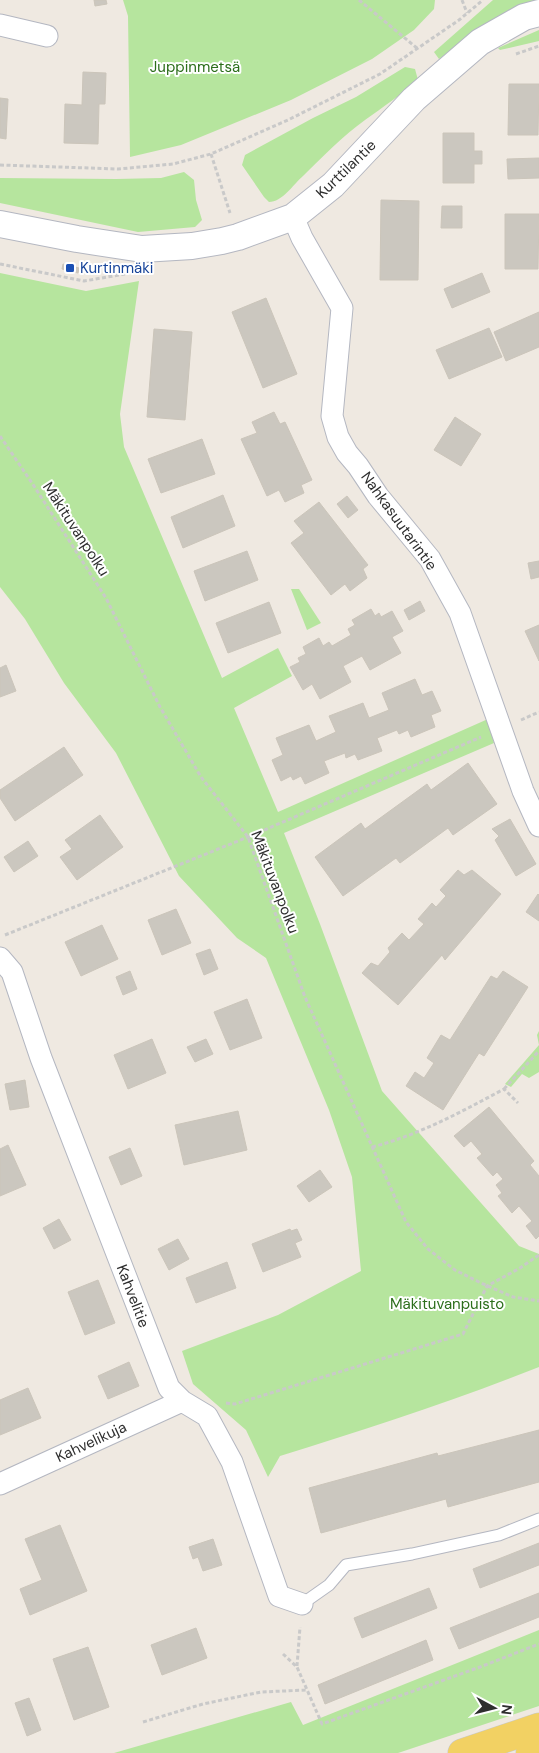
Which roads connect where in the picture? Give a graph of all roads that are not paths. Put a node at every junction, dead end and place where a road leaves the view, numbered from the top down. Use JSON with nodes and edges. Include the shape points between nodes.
{"nodes":[{"id":1,"x":539,"y":13,"type":"edge"},
{"id":2,"x":0,"y":24,"type":"edge"},
{"id":3,"x":47,"y":36,"type":"dead end"},
{"id":4,"x":293,"y":217,"type":"junction"},
{"id":5,"x":0,"y":224,"type":"edge"},
{"id":6,"x":539,"y":826,"type":"edge"},
{"id":7,"x":0,"y":958,"type":"edge"},
{"id":8,"x":182,"y":1401,"type":"junction"},
{"id":9,"x":0,"y":1484,"type":"edge"},
{"id":10,"x":539,"y":1519,"type":"edge"},
{"id":11,"x":302,"y":1604,"type":"joint"},
{"id":12,"x":539,"y":1728,"type":"edge"},
{"id":13,"x":539,"y":1748,"type":"edge"},
{"id":14,"x":462,"y":1753,"type":"edge"},
{"id":15,"x":530,"y":1753,"type":"edge"}],
"edges":[{"from":1,"to":4,"type":"street","name":"Kurttilantie","via":[[480,42],[414,99],[333,185]]},
{"from":2,"to":3,"type":"street"},
{"from":4,"to":5,"type":"street","name":"Kurttilantie","via":[[222,241],[142,249]]},
{"from":4,"to":6,"type":"street","name":"Nahkasuutarintie","via":[[342,308],[332,416],[338,437],[378,496],[430,560],[460,613],[523,792]]},
{"from":7,"to":8,"type":"street","name":"Kahvelitie","via":[[12,972],[41,1058],[169,1388]]},
{"from":8,"to":9,"type":"street","name":"Kahvelikuja"},
{"from":8,"to":11,"type":"street","name":"Kahvelitie","via":[[207,1416],[232,1462],[279,1596]]},
{"from":10,"to":11,"type":"lane","via":[[499,1535],[346,1566],[329,1585]]},
{"from":12,"to":14,"type":"main road"},
{"from":13,"to":15,"type":"main road"}]}
